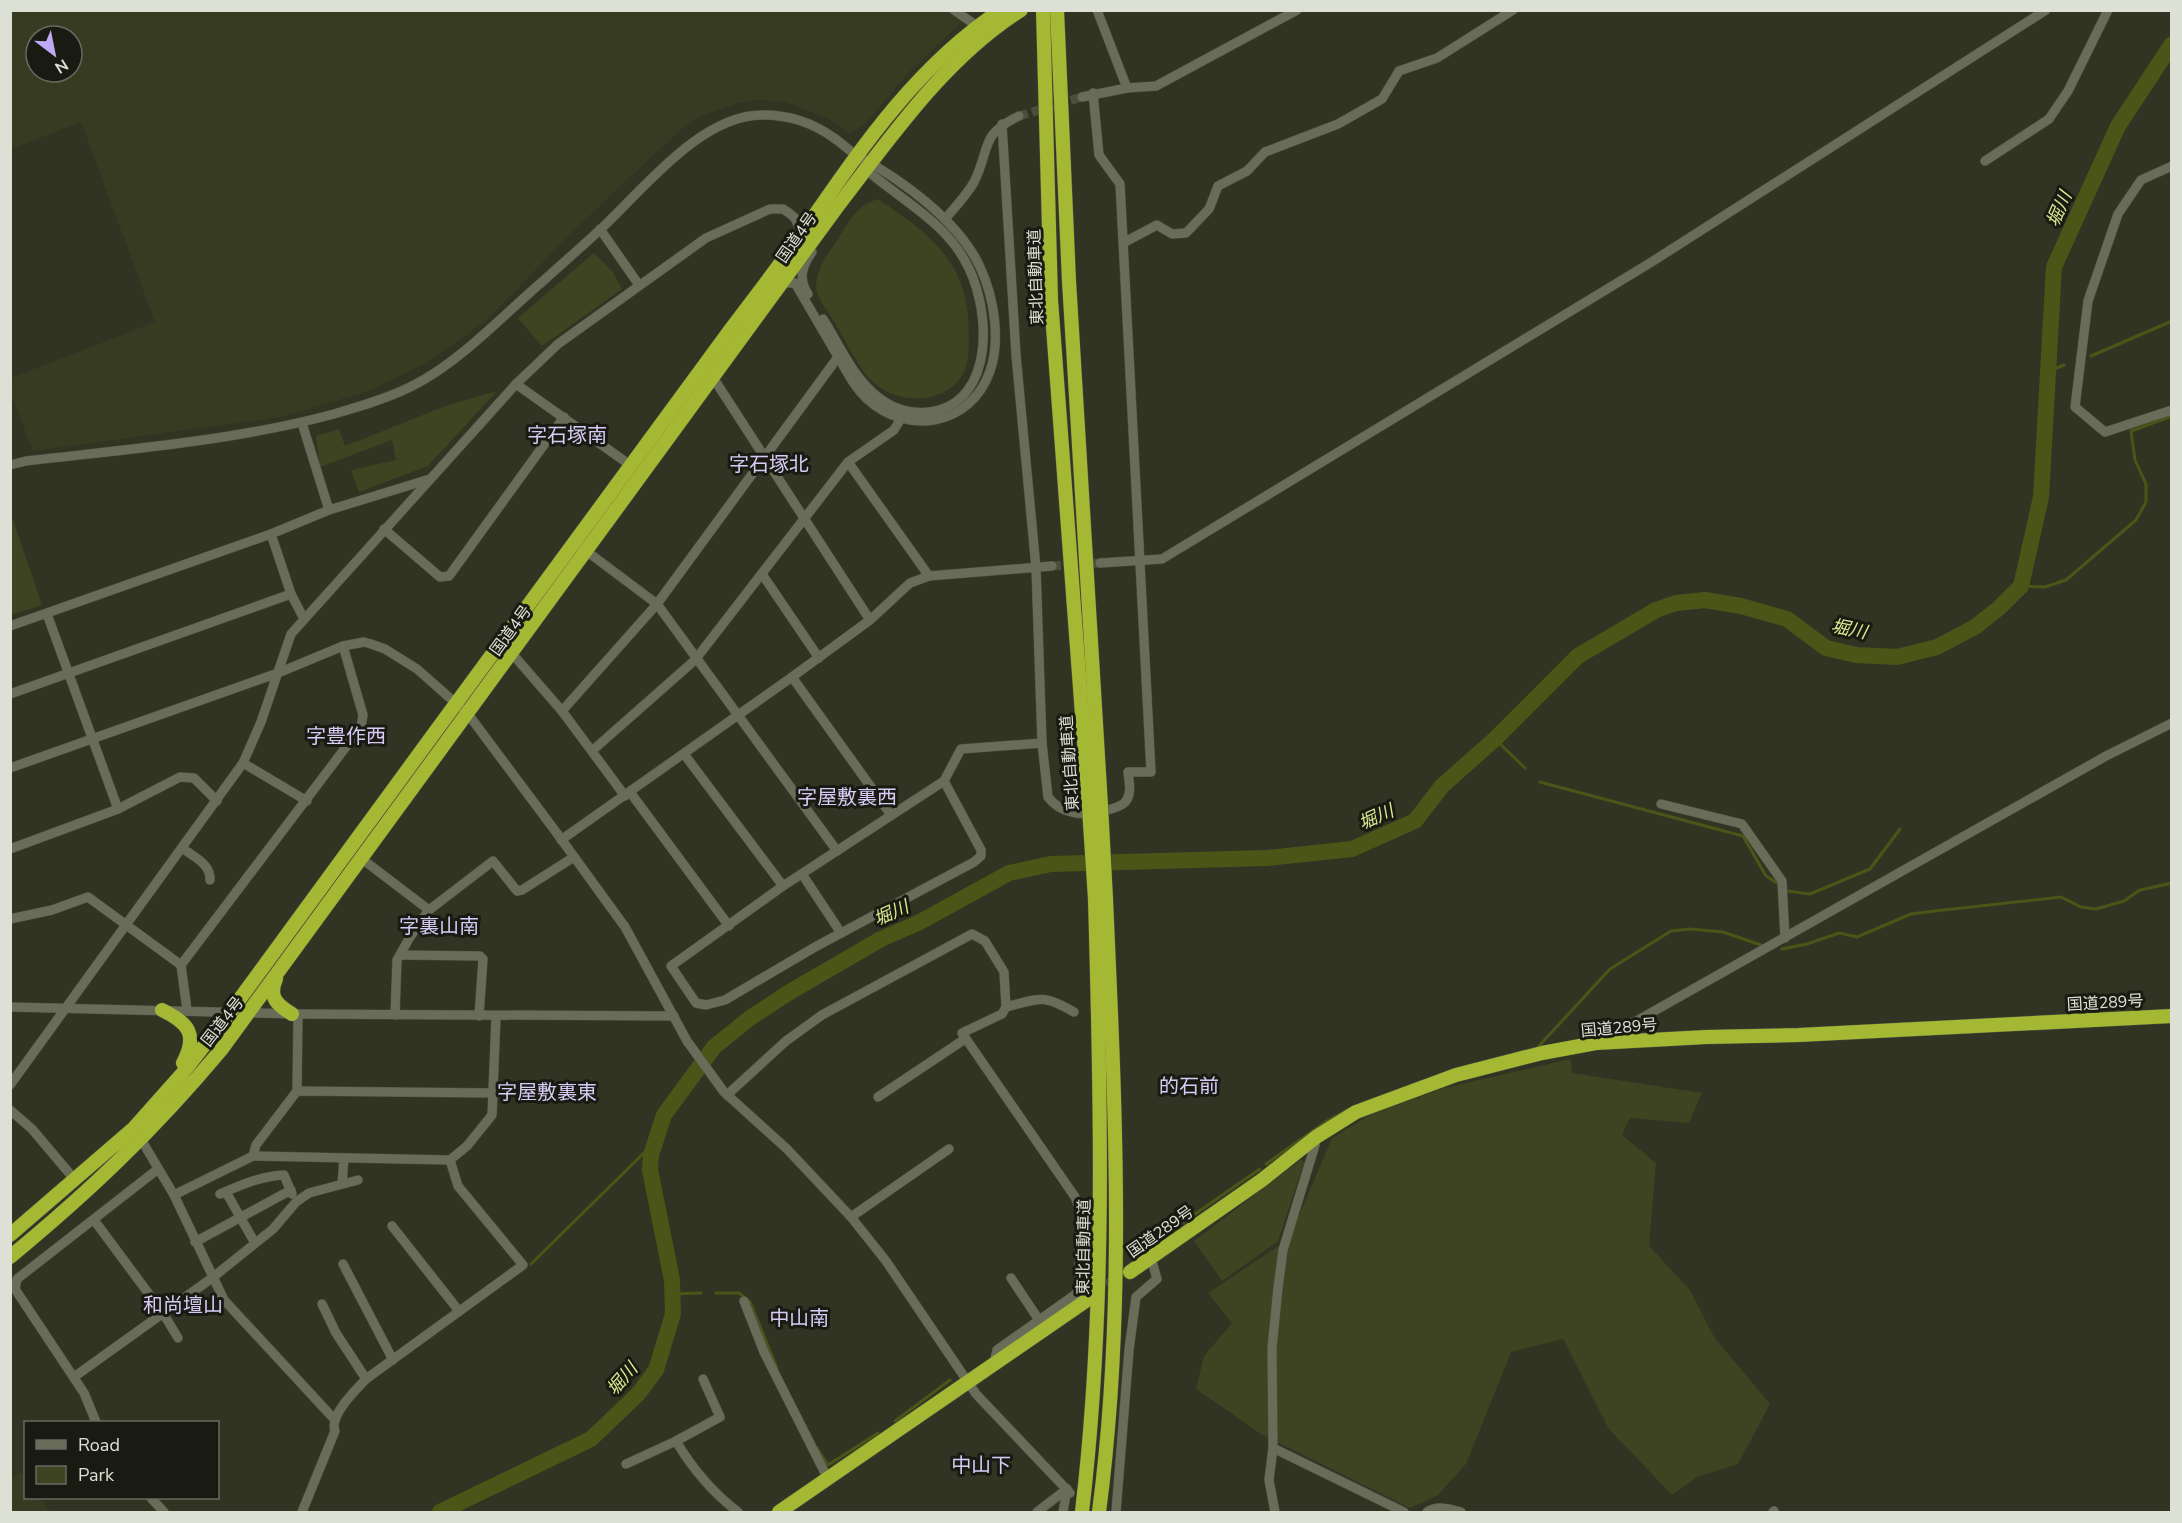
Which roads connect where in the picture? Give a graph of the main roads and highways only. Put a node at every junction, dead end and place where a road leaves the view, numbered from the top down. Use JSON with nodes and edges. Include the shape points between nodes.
{"nodes":[{"id":1,"x":1001,"y":10,"type":"edge"},
{"id":2,"x":1021,"y":10,"type":"edge"},
{"id":3,"x":1057,"y":10,"type":"edge"},
{"id":4,"x":1043,"y":14,"type":"edge"},
{"id":5,"x":1095,"y":807,"type":"junction"},
{"id":6,"x":1100,"y":899,"type":"junction"},
{"id":7,"x":278,"y":975,"type":"junction"},
{"id":8,"x":162,"y":1010,"type":"road end"},
{"id":9,"x":295,"y":1014,"type":"road end"},
{"id":10,"x":2172,"y":1016,"type":"edge"},
{"id":11,"x":138,"y":1123,"type":"junction"},
{"id":12,"x":10,"y":1235,"type":"edge"},
{"id":13,"x":10,"y":1257,"type":"edge"},
{"id":14,"x":1130,"y":1272,"type":"tunnel mouth"},
{"id":15,"x":1090,"y":1298,"type":"tunnel mouth"},
{"id":16,"x":779,"y":1512,"type":"edge"},
{"id":17,"x":1082,"y":1512,"type":"edge"},
{"id":18,"x":1099,"y":1512,"type":"edge"}],
"edges":[{"from":1,"to":11,"type":"highway","name":"国道4号","via":[[977,26],[909,90],[855,155],[802,234],[231,1011]]},
{"from":2,"to":7,"type":"highway","name":"国道4号","via":[[969,51],[911,112],[837,207]]},
{"from":3,"to":5,"type":"highway","name":"東北自動車道"},
{"from":4,"to":5,"type":"highway","name":"東北自動車道","via":[[1052,310]]},
{"from":5,"to":6,"type":"highway","name":"東北自動車道","bridge":true},
{"from":6,"to":17,"type":"highway","name":"東北自動車道","via":[[1100,1238],[1093,1397]]},
{"from":6,"to":18,"type":"highway","name":"東北自動車道","via":[[1118,1236],[1111,1396]]},
{"from":7,"to":9,"type":"highway","via":[[271,989],[274,999]]},
{"from":7,"to":13,"type":"highway","name":"国道4号","via":[[206,1068],[141,1141],[106,1176]]},
{"from":8,"to":11,"type":"highway","via":[[185,1024],[191,1036],[190,1049]]},
{"from":10,"to":14,"type":"highway","name":"国道289号","via":[[1596,1043],[1542,1053],[1456,1075],[1356,1112]]},
{"from":11,"to":12,"type":"highway","name":"国道4号"},
{"from":15,"to":16,"type":"highway"}]}
